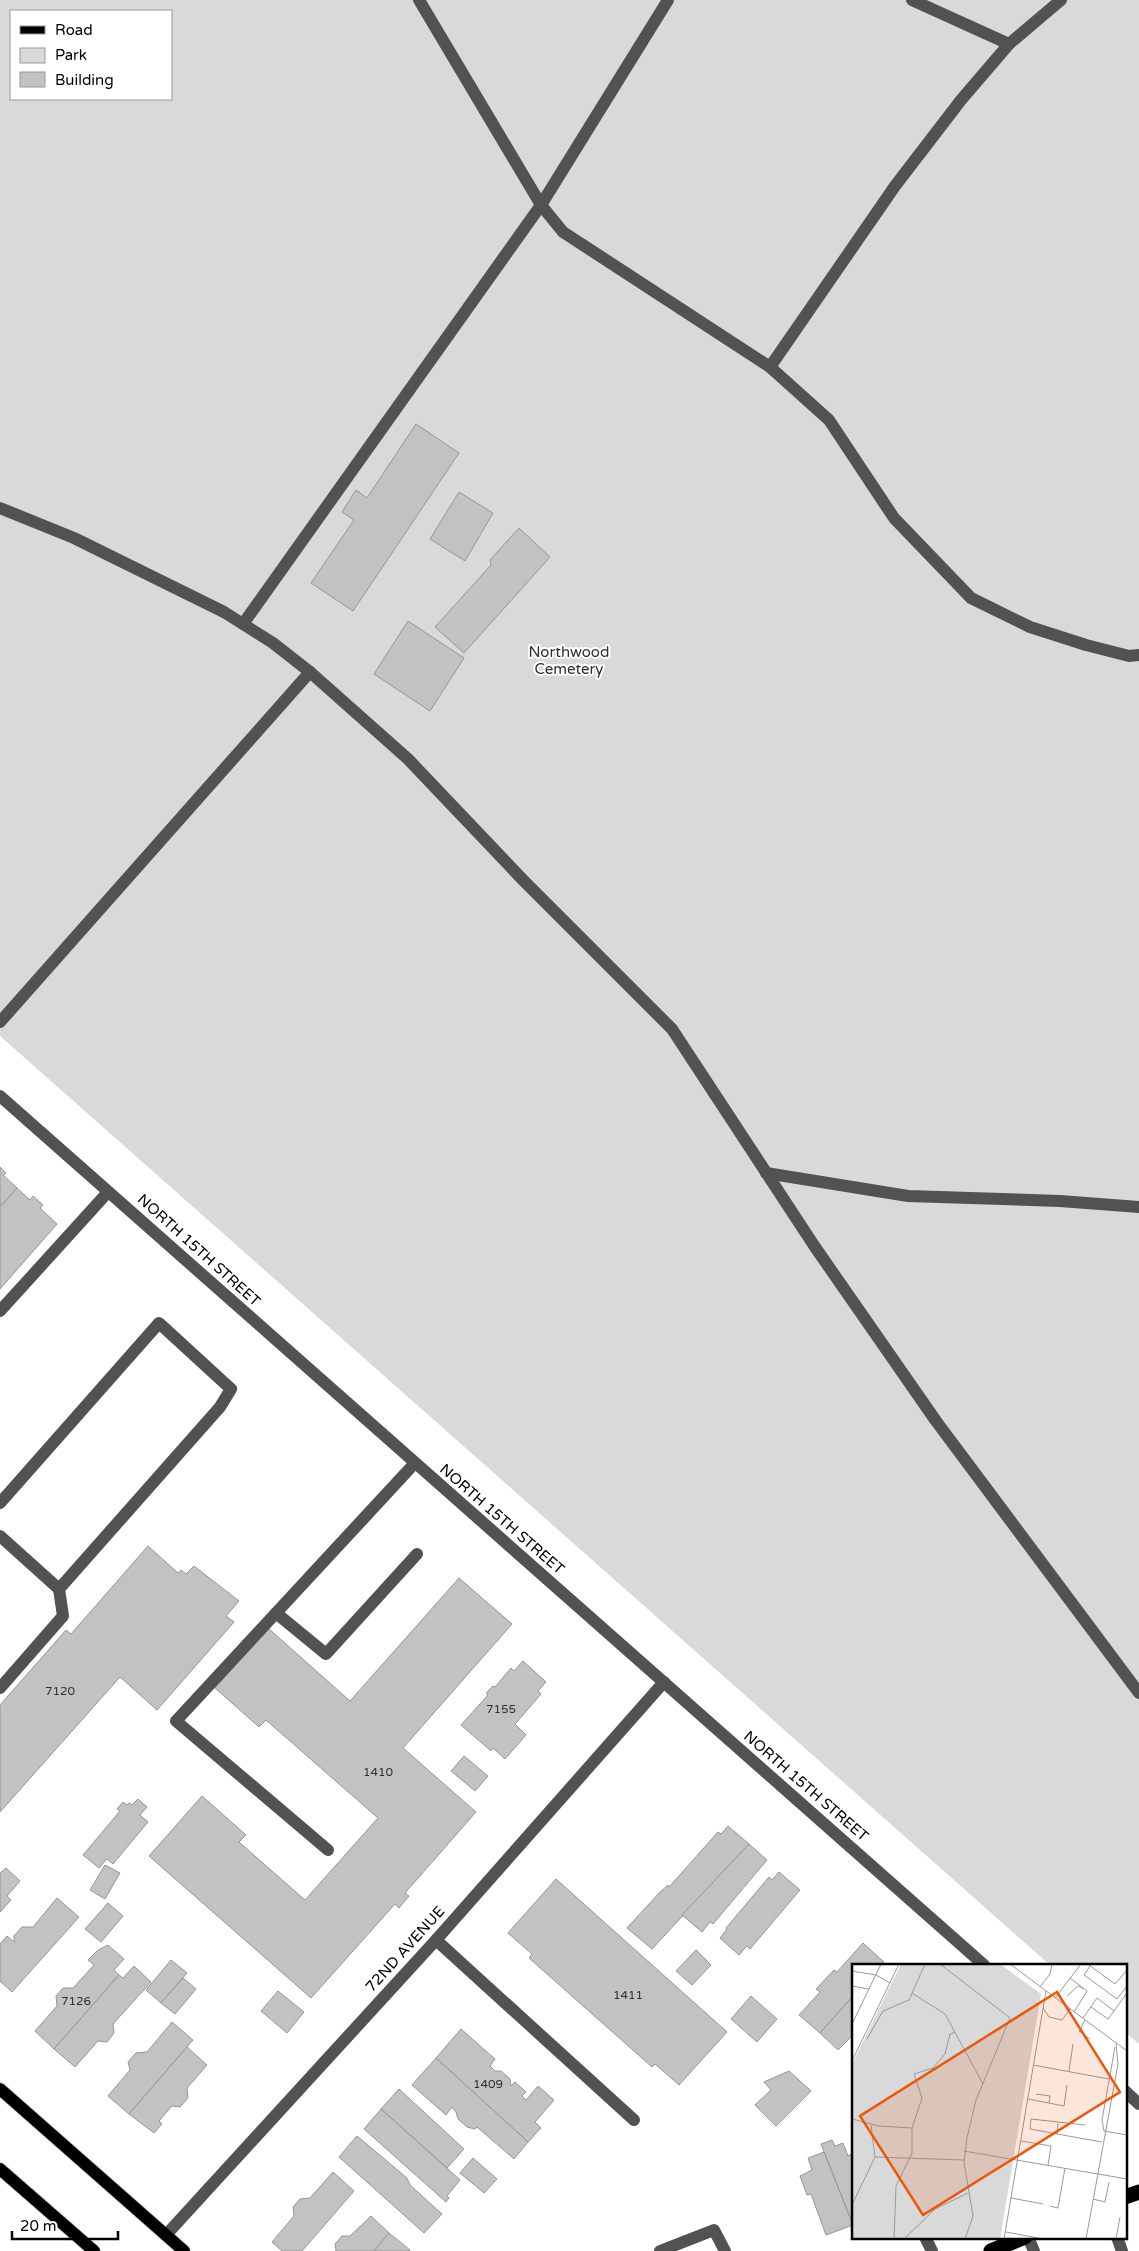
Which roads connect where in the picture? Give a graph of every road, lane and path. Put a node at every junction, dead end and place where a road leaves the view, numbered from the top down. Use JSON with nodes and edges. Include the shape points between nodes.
{"nodes":[{"id":1,"x":419,"y":0,"type":"edge"},
{"id":2,"x":668,"y":0,"type":"edge"},
{"id":3,"x":912,"y":0,"type":"edge"},
{"id":4,"x":1061,"y":0,"type":"edge"},
{"id":5,"x":1010,"y":44,"type":"junction"},
{"id":6,"x":541,"y":205,"type":"junction"},
{"id":7,"x":770,"y":367,"type":"junction"},
{"id":8,"x":0,"y":508,"type":"edge"},
{"id":9,"x":243,"y":624,"type":"junction"},
{"id":10,"x":1139,"y":655,"type":"edge"},
{"id":11,"x":310,"y":672,"type":"junction"},
{"id":12,"x":0,"y":1022,"type":"edge"},
{"id":13,"x":0,"y":1096,"type":"edge"},
{"id":14,"x":766,"y":1173,"type":"junction"},
{"id":15,"x":108,"y":1192,"type":"junction"},
{"id":16,"x":1139,"y":1207,"type":"edge"},
{"id":17,"x":0,"y":1311,"type":"edge"},
{"id":18,"x":414,"y":1464,"type":"junction"},
{"id":19,"x":0,"y":1503,"type":"edge"},
{"id":20,"x":0,"y":1536,"type":"edge"},
{"id":21,"x":417,"y":1554,"type":"dead end"},
{"id":22,"x":59,"y":1589,"type":"junction"},
{"id":23,"x":276,"y":1613,"type":"junction"},
{"id":24,"x":664,"y":1682,"type":"junction"},
{"id":25,"x":0,"y":1688,"type":"edge"},
{"id":26,"x":1139,"y":1693,"type":"edge"},
{"id":27,"x":328,"y":1850,"type":"dead end"},
{"id":28,"x":436,"y":1940,"type":"junction"},
{"id":29,"x":983,"y":1964,"type":"edge"},
{"id":30,"x":0,"y":2088,"type":"edge"},
{"id":31,"x":1126,"y":2092,"type":"edge"},
{"id":32,"x":1139,"y":2104,"type":"edge"},
{"id":33,"x":634,"y":2120,"type":"dead end"},
{"id":34,"x":0,"y":2169,"type":"edge"},
{"id":35,"x":1139,"y":2192,"type":"edge"},
{"id":36,"x":1126,"y":2197,"type":"edge"},
{"id":37,"x":166,"y":2235,"type":"junction"},
{"id":38,"x":926,"y":2238,"type":"edge"},
{"id":39,"x":1024,"y":2238,"type":"edge"},
{"id":40,"x":1028,"y":2238,"type":"edge"},
{"id":41,"x":1117,"y":2238,"type":"edge"},
{"id":42,"x":94,"y":2251,"type":"edge"},
{"id":43,"x":184,"y":2251,"type":"edge"},
{"id":44,"x":660,"y":2251,"type":"edge"},
{"id":45,"x":725,"y":2251,"type":"edge"},
{"id":46,"x":932,"y":2251,"type":"edge"},
{"id":47,"x":991,"y":2251,"type":"edge"},
{"id":48,"x":1034,"y":2251,"type":"edge"},
{"id":49,"x":1122,"y":2251,"type":"edge"}],
"edges":[{"from":1,"to":6,"type":"street"},
{"from":2,"to":6,"type":"street"},
{"from":3,"to":5,"type":"street"},
{"from":4,"to":5,"type":"street"},
{"from":5,"to":7,"type":"street","via":[[961,100],[895,186]]},
{"from":6,"to":7,"type":"street","via":[[563,232]]},
{"from":6,"to":9,"type":"street"},
{"from":7,"to":10,"type":"street","via":[[828,420],[894,518],[971,598],[1030,627],[1086,645],[1129,656]]},
{"from":8,"to":9,"type":"street","via":[[74,538]]},
{"from":9,"to":11,"type":"street","via":[[273,642]]},
{"from":11,"to":12,"type":"street"},
{"from":11,"to":14,"type":"street","via":[[408,759],[672,1029]]},
{"from":13,"to":15,"type":"street","name":"NORTH 15TH STREET"},
{"from":14,"to":16,"type":"street","via":[[908,1196]]},
{"from":14,"to":26,"type":"street","via":[[936,1421]]},
{"from":15,"to":17,"type":"street"},
{"from":15,"to":18,"type":"street","name":"NORTH 15TH STREET"},
{"from":18,"to":23,"type":"street"},
{"from":18,"to":24,"type":"street","name":"NORTH 15TH STREET"},
{"from":19,"to":22,"type":"street","via":[[159,1323],[232,1389],[220,1408]]},
{"from":20,"to":22,"type":"street"},
{"from":21,"to":23,"type":"street","via":[[326,1654]]},
{"from":22,"to":25,"type":"street","via":[[63,1616]]},
{"from":23,"to":27,"type":"street","via":[[176,1721]]},
{"from":24,"to":28,"type":"street","name":"72ND AVENUE"},
{"from":24,"to":29,"type":"street","name":"NORTH 15TH STREET"},
{"from":28,"to":33,"type":"street"},
{"from":28,"to":37,"type":"street","name":"72ND AVENUE"},
{"from":30,"to":37,"type":"main road"},
{"from":31,"to":32,"type":"street"},
{"from":34,"to":42,"type":"main road"},
{"from":35,"to":36,"type":"highway"},
{"from":37,"to":43,"type":"main road"},
{"from":38,"to":46,"type":"street"},
{"from":39,"to":47,"type":"highway"},
{"from":40,"to":48,"type":"street"},
{"from":41,"to":49,"type":"street"},
{"from":44,"to":45,"type":"street","via":[[714,2230]]}]}
